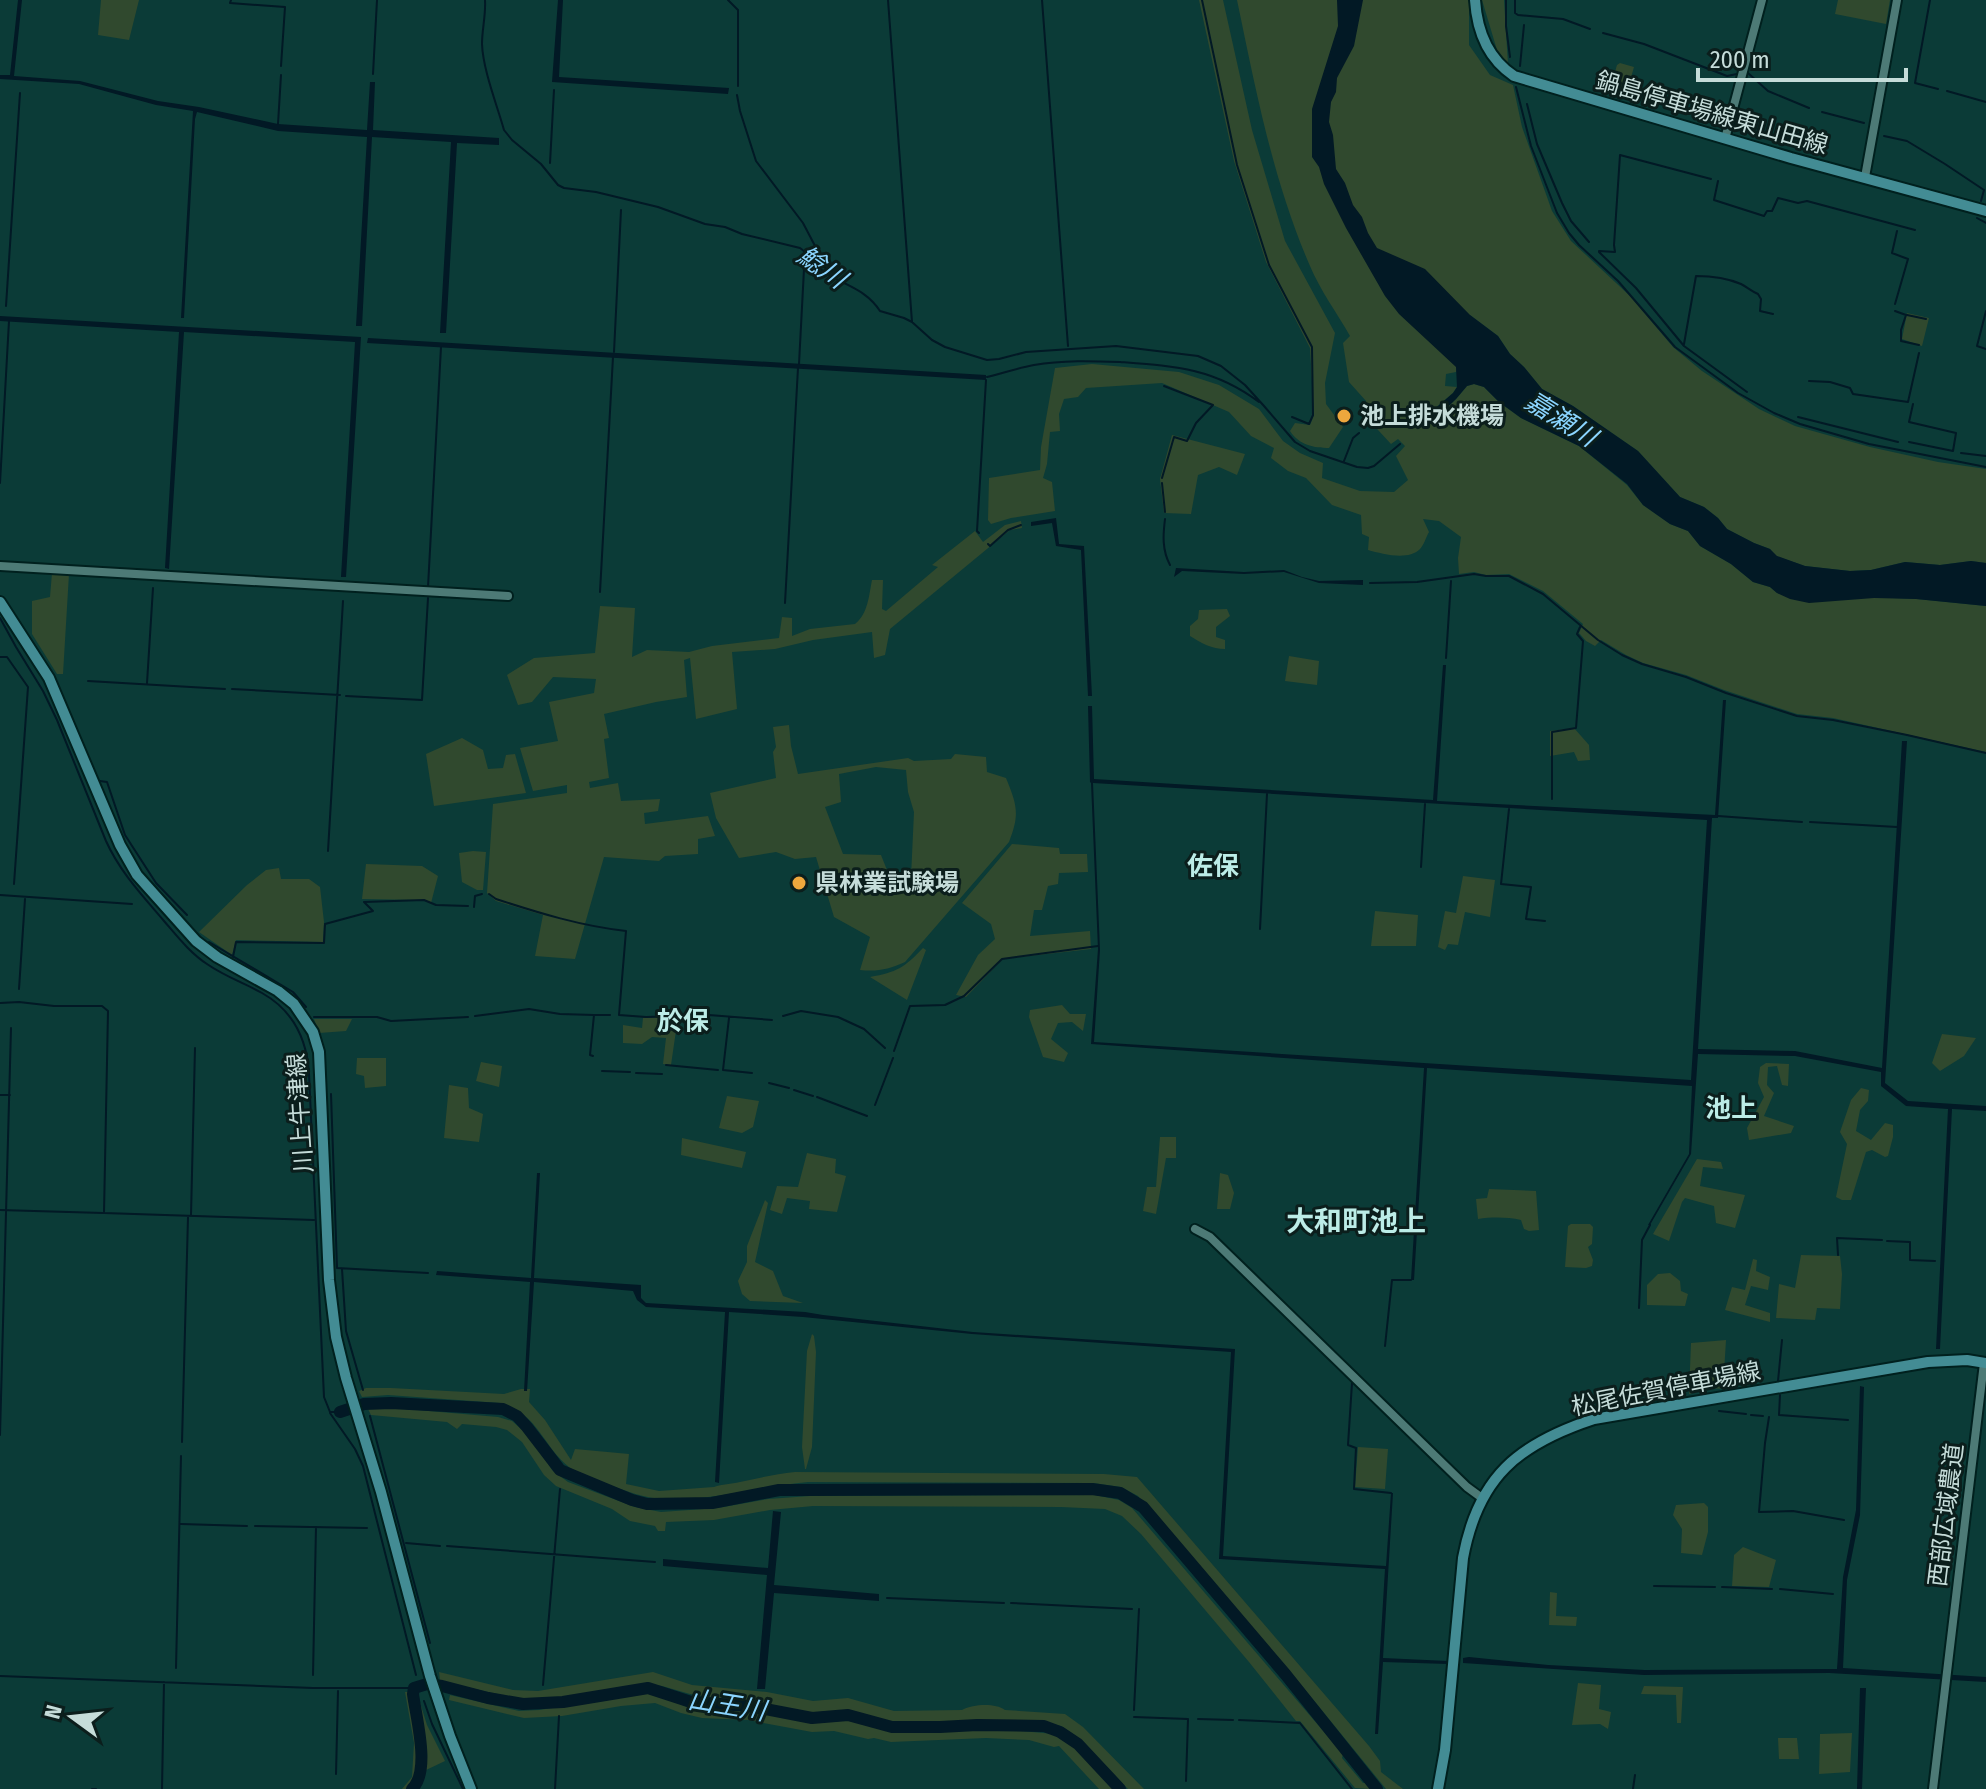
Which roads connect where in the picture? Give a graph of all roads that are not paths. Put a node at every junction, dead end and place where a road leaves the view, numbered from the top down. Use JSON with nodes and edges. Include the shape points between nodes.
{"nodes":[{"id":1,"x":1475,"y":0,"type":"edge"},
{"id":2,"x":1762,"y":0,"type":"edge"},
{"id":3,"x":1897,"y":0,"type":"edge"},
{"id":4,"x":1725,"y":139,"type":"junction"},
{"id":5,"x":1865,"y":177,"type":"junction"},
{"id":6,"x":1986,"y":211,"type":"edge"},
{"id":7,"x":0,"y":566,"type":"edge"},
{"id":8,"x":508,"y":596,"type":"dead end"},
{"id":9,"x":0,"y":602,"type":"edge"},
{"id":10,"x":1195,"y":1229,"type":"dead end"},
{"id":11,"x":1985,"y":1363,"type":"edge"},
{"id":12,"x":1482,"y":1498,"type":"junction"},
{"id":13,"x":471,"y":1789,"type":"edge"},
{"id":14,"x":1438,"y":1789,"type":"edge"},
{"id":15,"x":1933,"y":1789,"type":"edge"}],
"edges":[{"from":1,"to":4,"type":"main road","name":"鍋島停車場線東山田線","via":[[1486,46],[1514,76]]},
{"from":2,"to":4,"type":"street"},
{"from":3,"to":5,"type":"street"},
{"from":4,"to":5,"type":"main road","name":"鍋島停車場線東山田線"},
{"from":5,"to":6,"type":"main road","name":"鍋島停車場線東山田線"},
{"from":7,"to":8,"type":"street"},
{"from":9,"to":13,"type":"main road","name":"川上牛津線","via":[[49,678],[137,875],[196,941],[278,991],[313,1032],[319,1052],[336,1337],[430,1676]]},
{"from":10,"to":12,"type":"street","via":[[1210,1237]]},
{"from":11,"to":12,"type":"main road","name":"松尾佐賀停車場線","via":[[1919,1363],[1594,1419],[1538,1441],[1509,1462]]},
{"from":11,"to":15,"type":"street","name":"西部広域農道"},
{"from":12,"to":14,"type":"main road","name":"松尾佐賀停車場線","via":[[1463,1558]]}]}
